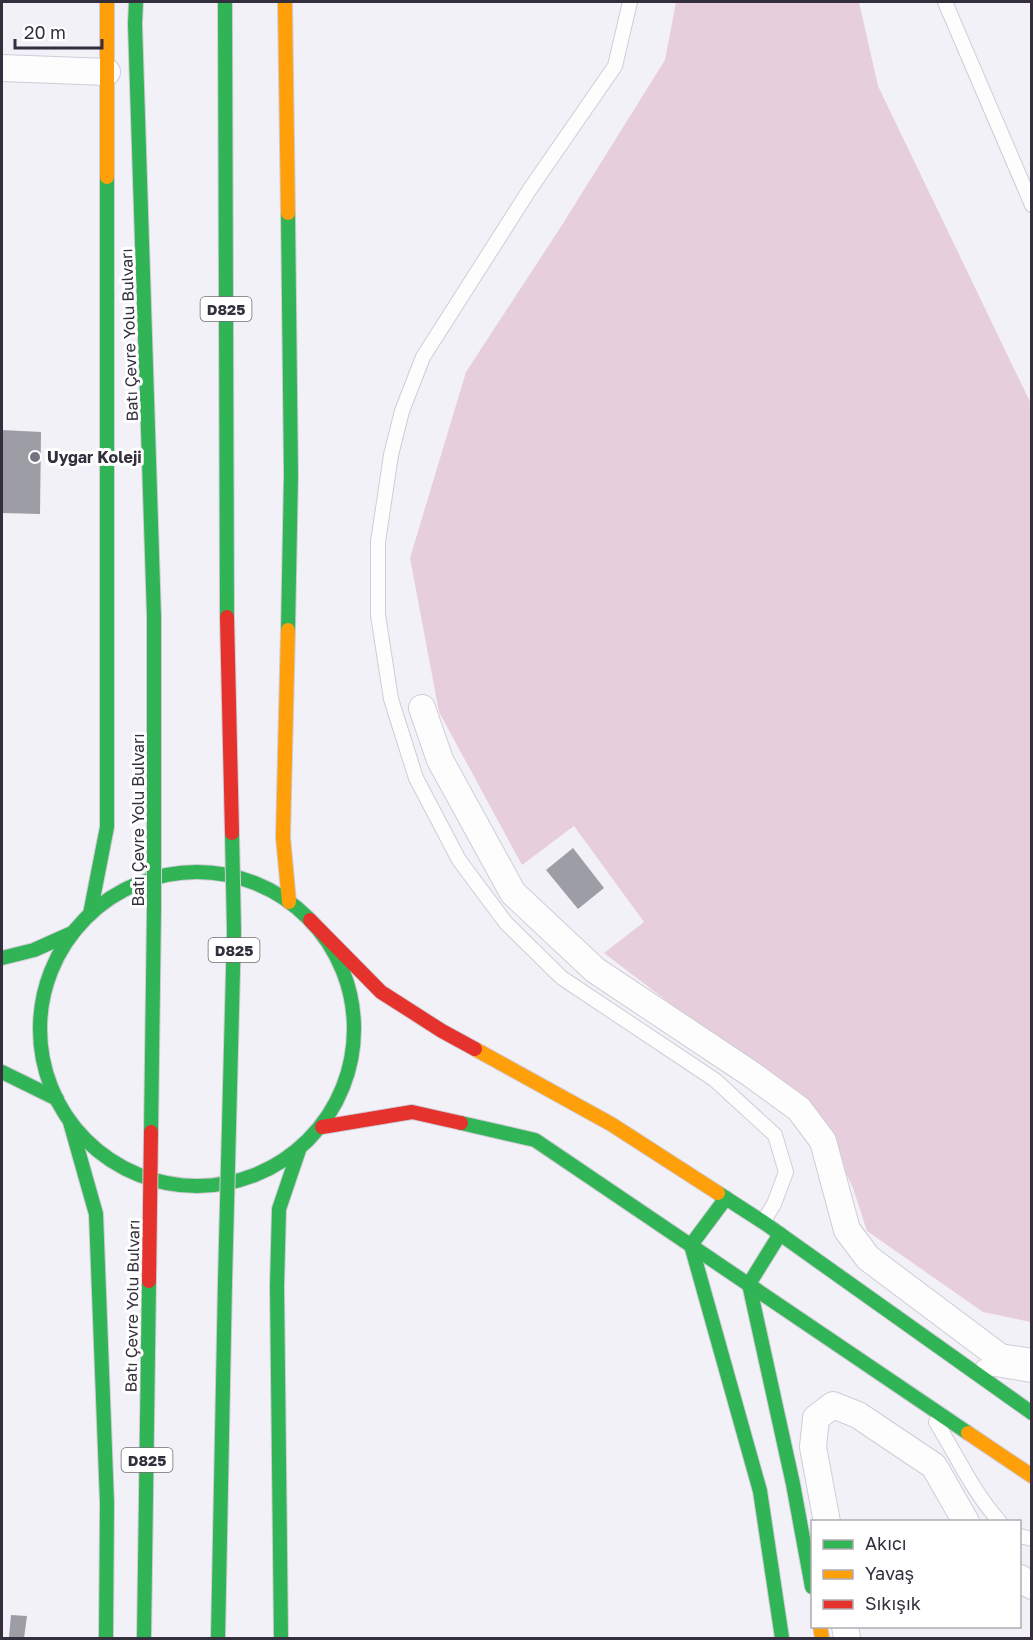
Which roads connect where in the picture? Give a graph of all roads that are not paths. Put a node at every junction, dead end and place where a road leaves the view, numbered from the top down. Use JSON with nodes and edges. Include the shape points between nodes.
{"nodes":[{"id":1,"x":107,"y":2,"type":"edge"},
{"id":2,"x":136,"y":2,"type":"edge"},
{"id":3,"x":225,"y":2,"type":"edge"},
{"id":4,"x":285,"y":2,"type":"edge"},
{"id":5,"x":630,"y":2,"type":"edge"},
{"id":6,"x":945,"y":2,"type":"edge"},
{"id":7,"x":2,"y":68,"type":"edge"},
{"id":8,"x":107,"y":72,"type":"junction"},
{"id":9,"x":1032,"y":205,"type":"edge"},
{"id":10,"x":422,"y":708,"type":"dead end"},
{"id":11,"x":289,"y":902,"type":"junction"},
{"id":12,"x":90,"y":914,"type":"junction"},
{"id":13,"x":310,"y":920,"type":"junction"},
{"id":14,"x":72,"y":933,"type":"junction"},
{"id":15,"x":2,"y":958,"type":"edge"},
{"id":16,"x":2,"y":1071,"type":"edge"},
{"id":17,"x":57,"y":1099,"type":"junction"},
{"id":18,"x":70,"y":1122,"type":"junction"},
{"id":19,"x":322,"y":1127,"type":"junction"},
{"id":20,"x":299,"y":1150,"type":"junction"},
{"id":21,"x":726,"y":1198,"type":"junction"},
{"id":22,"x":763,"y":1222,"type":"junction"},
{"id":23,"x":780,"y":1234,"type":"junction"},
{"id":24,"x":691,"y":1245,"type":"junction"},
{"id":25,"x":749,"y":1284,"type":"junction"},
{"id":26,"x":1032,"y":1362,"type":"edge"},
{"id":27,"x":962,"y":1364,"type":"junction"},
{"id":28,"x":1032,"y":1375,"type":"edge"},
{"id":29,"x":926,"y":1405,"type":"junction"},
{"id":30,"x":1032,"y":1413,"type":"edge"},
{"id":31,"x":1032,"y":1476,"type":"edge"},
{"id":32,"x":827,"y":1520,"type":"edge"},
{"id":33,"x":965,"y":1520,"type":"edge"},
{"id":34,"x":999,"y":1520,"type":"edge"},
{"id":35,"x":811,"y":1576,"type":"edge"},
{"id":36,"x":106,"y":1638,"type":"edge"},
{"id":37,"x":144,"y":1638,"type":"edge"},
{"id":38,"x":218,"y":1638,"type":"edge"},
{"id":39,"x":281,"y":1638,"type":"edge"},
{"id":40,"x":783,"y":1638,"type":"edge"}],
"edges":[{"from":1,"to":8,"type":"main road"},
{"from":2,"to":37,"type":"main road","name":"Batı Çevre Yolu Bulvarı","number":"D825","bridge":true,"via":[[154,617]]},
{"from":3,"to":38,"type":"main road","number":"D825","bridge":true,"via":[[227,617],[234,931]]},
{"from":4,"to":11,"type":"main road","via":[[291,475],[283,837]]},
{"from":5,"to":22,"type":"lane","via":[[615,66],[530,189],[423,357],[402,411],[391,455],[378,542],[378,615],[391,699],[416,778],[459,860],[506,923],[562,978],[715,1080],[775,1135],[786,1172]]},
{"from":6,"to":9,"type":"lane"},
{"from":7,"to":8,"type":"street"},
{"from":8,"to":12,"type":"main road","via":[[107,827]]},
{"from":10,"to":26,"type":"street","via":[[440,760],[513,893],[595,970],[799,1109],[823,1141],[847,1230],[868,1258],[1000,1357]]},
{"from":11,"to":12,"type":"main road","via":[[251,882],[209,872],[166,875],[125,889]]},
{"from":11,"to":13,"type":"main road"},
{"from":12,"to":14,"type":"main road"},
{"from":13,"to":19,"type":"main road","via":[[337,957],[352,999],[354,1044],[344,1088]]},
{"from":13,"to":21,"type":"main road","via":[[381,992],[442,1031],[610,1124]]},
{"from":14,"to":15,"type":"main road","via":[[34,950]]},
{"from":14,"to":17,"type":"main road","via":[[54,963],[44,996],[40,1031],[45,1066]]},
{"from":16,"to":17,"type":"main road"},
{"from":17,"to":18,"type":"main road"},
{"from":18,"to":20,"type":"main road","via":[[107,1158],[154,1181],[205,1187],[245,1179]]},
{"from":18,"to":36,"type":"main road","via":[[96,1214],[107,1503]]},
{"from":19,"to":20,"type":"main road"},
{"from":19,"to":24,"type":"main road","via":[[412,1112],[535,1140]]},
{"from":20,"to":39,"type":"main road","via":[[279,1209]]},
{"from":21,"to":22,"type":"main road"},
{"from":21,"to":24,"type":"main road"},
{"from":22,"to":23,"type":"main road"},
{"from":23,"to":25,"type":"main road"},
{"from":23,"to":27,"type":"main road"},
{"from":24,"to":25,"type":"main road"},
{"from":24,"to":40,"type":"main road","via":[[760,1491]]},
{"from":25,"to":29,"type":"main road"},
{"from":25,"to":35,"type":"main road"},
{"from":27,"to":28,"type":"lane"},
{"from":27,"to":30,"type":"main road"},
{"from":29,"to":31,"type":"main road"},
{"from":29,"to":34,"type":"lane","via":[[968,1479]]},
{"from":32,"to":33,"type":"street","via":[[813,1448],[816,1418],[833,1405],[858,1415],[934,1466]]}]}
